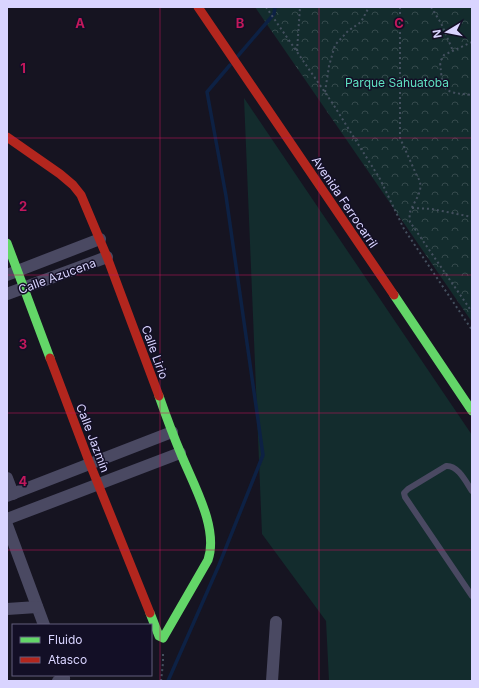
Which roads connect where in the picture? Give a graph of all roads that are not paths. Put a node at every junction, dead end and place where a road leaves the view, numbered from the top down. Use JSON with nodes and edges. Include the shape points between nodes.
{"nodes":[{"id":1,"x":198,"y":7,"type":"edge"},
{"id":2,"x":7,"y":137,"type":"edge"},
{"id":3,"x":100,"y":239,"type":"junction"},
{"id":4,"x":7,"y":243,"type":"edge"},
{"id":5,"x":107,"y":257,"type":"junction"},
{"id":6,"x":13,"y":273,"type":"edge"},
{"id":7,"x":24,"y":288,"type":"junction"},
{"id":8,"x":7,"y":294,"type":"edge"},
{"id":9,"x":472,"y":412,"type":"edge"},
{"id":10,"x":172,"y":432,"type":"junction"},
{"id":11,"x":180,"y":453,"type":"junction"},
{"id":12,"x":90,"y":464,"type":"junction"},
{"id":13,"x":7,"y":478,"type":"edge"},
{"id":14,"x":98,"y":484,"type":"junction"},
{"id":15,"x":472,"y":491,"type":"edge"},
{"id":16,"x":10,"y":495,"type":"edge"},
{"id":17,"x":7,"y":519,"type":"edge"},
{"id":18,"x":7,"y":525,"type":"edge"},
{"id":19,"x":472,"y":596,"type":"edge"},
{"id":20,"x":37,"y":607,"type":"junction"},
{"id":21,"x":7,"y":609,"type":"edge"},
{"id":22,"x":276,"y":622,"type":"dead end"},
{"id":23,"x":44,"y":624,"type":"edge"},
{"id":24,"x":162,"y":639,"type":"joint"},
{"id":25,"x":272,"y":681,"type":"edge"}],
"edges":[{"from":1,"to":9,"type":"street","name":"Avenida Ferrocarril"},
{"from":2,"to":3,"type":"street","name":"Calle Lirio","via":[[73,185],[81,195]]},
{"from":3,"to":5,"type":"street","name":"Calle Lirio"},
{"from":3,"to":6,"type":"street","name":"Calle Azucena"},
{"from":4,"to":6,"type":"street","name":"Calle Jazmín"},
{"from":5,"to":7,"type":"street","name":"Calle Azucena"},
{"from":5,"to":10,"type":"street","name":"Calle Lirio"},
{"from":6,"to":7,"type":"street","name":"Calle Jazmín"},
{"from":7,"to":8,"type":"street","name":"Calle Azucena"},
{"from":7,"to":12,"type":"street","name":"Calle Jazmín"},
{"from":10,"to":11,"type":"street","name":"Calle Lirio"},
{"from":10,"to":12,"type":"street"},
{"from":11,"to":14,"type":"street"},
{"from":11,"to":24,"type":"street","name":"Calle Lirio","via":[[207,518],[211,551]]},
{"from":12,"to":14,"type":"street","name":"Calle Jazmín"},
{"from":12,"to":16,"type":"street"},
{"from":13,"to":16,"type":"street"},
{"from":14,"to":17,"type":"street"},
{"from":14,"to":24,"type":"street","name":"Calle Jazmín"},
{"from":15,"to":19,"type":"lane","via":[[457,470],[446,466],[408,488],[404,493]]},
{"from":18,"to":20,"type":"street"},
{"from":20,"to":21,"type":"street"},
{"from":20,"to":23,"type":"street"},
{"from":22,"to":25,"type":"street"}]}
